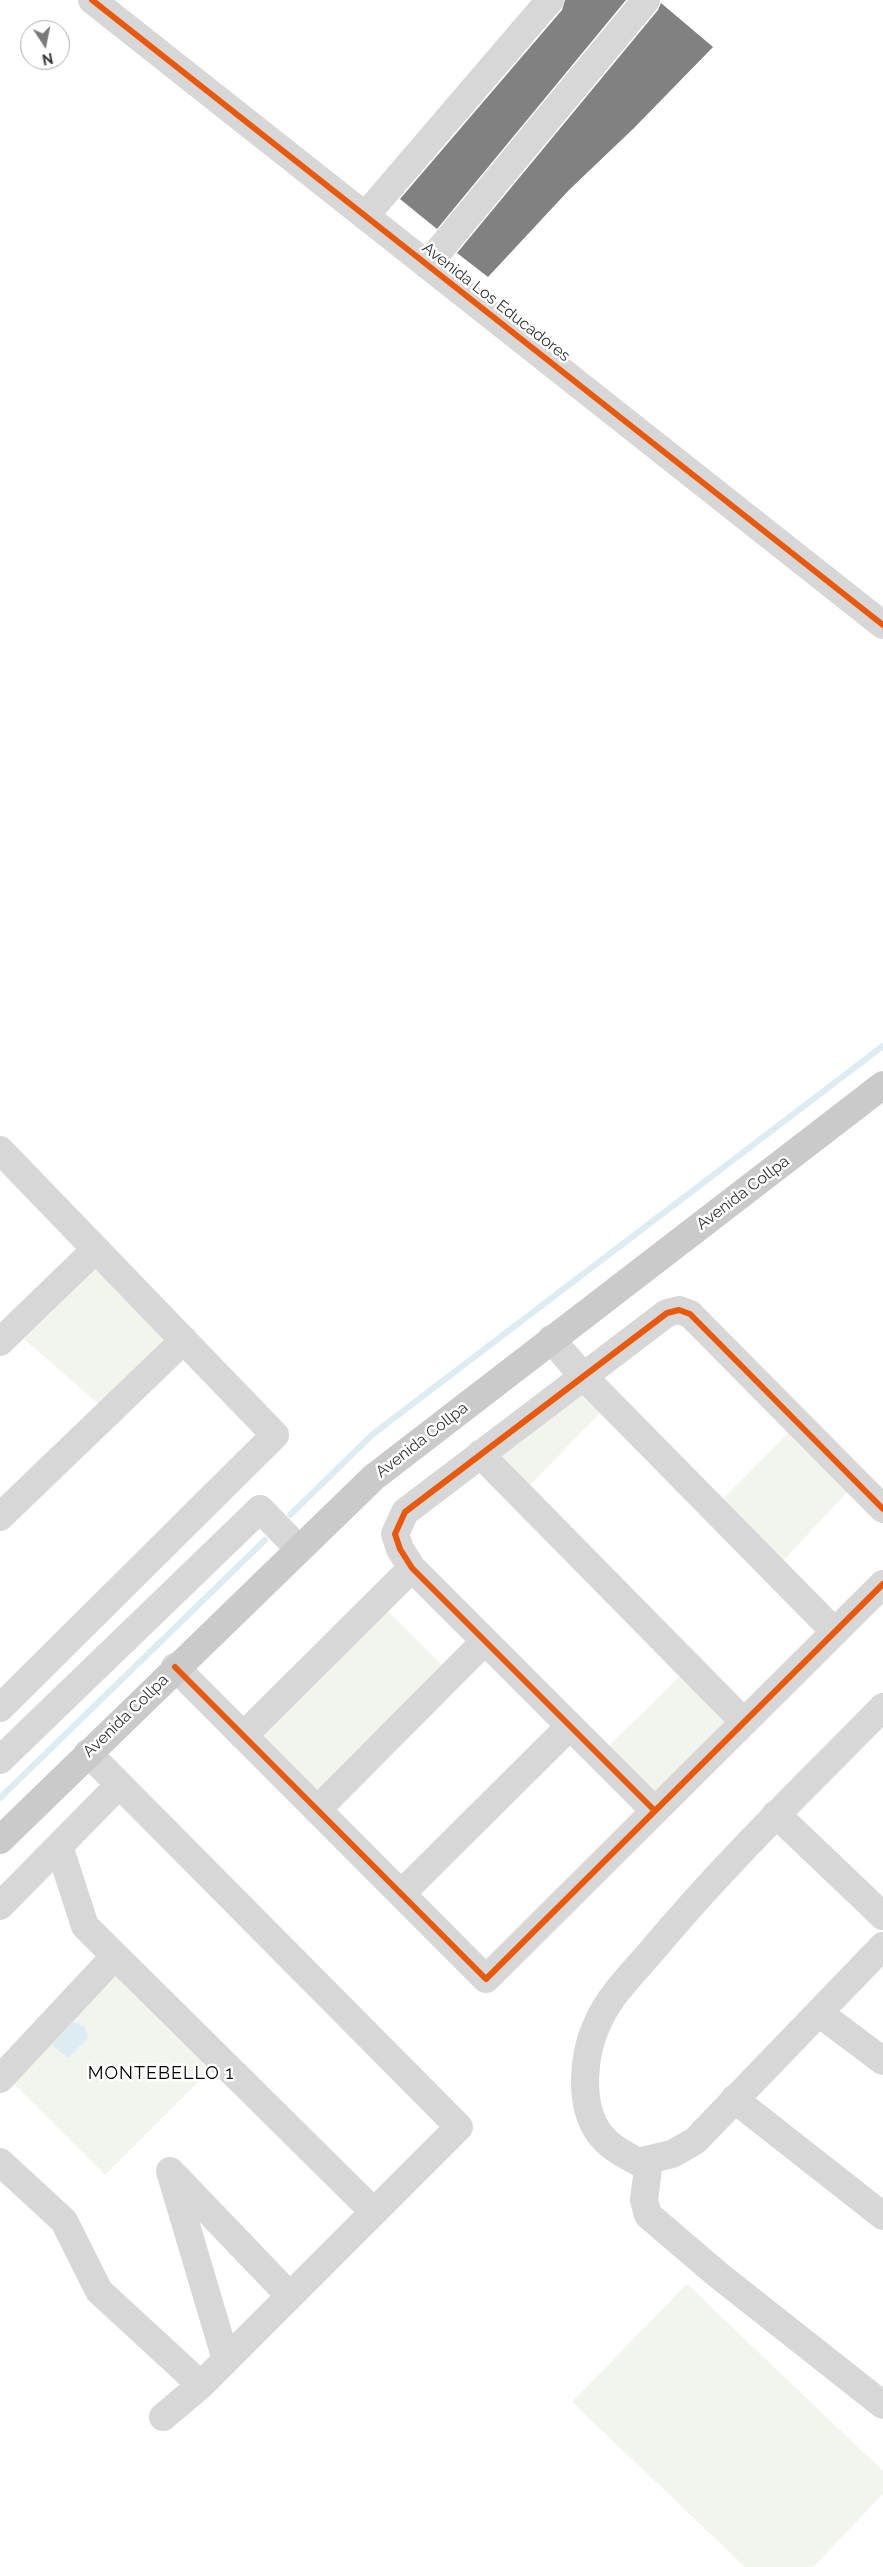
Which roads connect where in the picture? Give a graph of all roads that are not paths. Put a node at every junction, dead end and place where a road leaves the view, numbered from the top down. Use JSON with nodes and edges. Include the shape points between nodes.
{"nodes":[{"id":1,"x":92,"y":0,"type":"edge"},
{"id":2,"x":550,"y":0,"type":"edge"},
{"id":3,"x":646,"y":0,"type":"edge"},
{"id":4,"x":365,"y":216,"type":"junction"},
{"id":5,"x":427,"y":265,"type":"junction"},
{"id":6,"x":883,"y":625,"type":"edge"},
{"id":7,"x":883,"y":1085,"type":"edge"},
{"id":8,"x":3,"y":1160,"type":"edge"},
{"id":9,"x":96,"y":1249,"type":"junction"},
{"id":10,"x":184,"y":1340,"type":"junction"},
{"id":11,"x":551,"y":1340,"type":"junction"},
{"id":12,"x":0,"y":1342,"type":"edge"},
{"id":13,"x":582,"y":1375,"type":"junction"},
{"id":14,"x":480,"y":1454,"type":"junction"},
{"id":15,"x":883,"y":1509,"type":"edge"},
{"id":16,"x":0,"y":1517,"type":"edge"},
{"id":17,"x":299,"y":1549,"type":"junction"},
{"id":18,"x":412,"y":1568,"type":"junction"},
{"id":19,"x":883,"y":1584,"type":"edge"},
{"id":20,"x":835,"y":1632,"type":"junction"},
{"id":21,"x":485,"y":1642,"type":"junction"},
{"id":22,"x":175,"y":1667,"type":"junction"},
{"id":23,"x":4,"y":1695,"type":"edge"},
{"id":24,"x":883,"y":1707,"type":"edge"},
{"id":25,"x":744,"y":1722,"type":"junction"},
{"id":26,"x":37,"y":1723,"type":"junction"},
{"id":27,"x":570,"y":1726,"type":"junction"},
{"id":28,"x":243,"y":1736,"type":"junction"},
{"id":29,"x":88,"y":1753,"type":"junction"},
{"id":30,"x":0,"y":1760,"type":"edge"},
{"id":31,"x":119,"y":1785,"type":"junction"},
{"id":32,"x":317,"y":1810,"type":"junction"},
{"id":33,"x":655,"y":1811,"type":"junction"},
{"id":34,"x":776,"y":1814,"type":"junction"},
{"id":35,"x":0,"y":1840,"type":"edge"},
{"id":36,"x":59,"y":1846,"type":"junction"},
{"id":37,"x":401,"y":1894,"type":"junction"},
{"id":38,"x":0,"y":1906,"type":"edge"},
{"id":39,"x":883,"y":1916,"type":"edge"},
{"id":40,"x":883,"y":1946,"type":"edge"},
{"id":41,"x":115,"y":1956,"type":"junction"},
{"id":42,"x":819,"y":2014,"type":"junction"},
{"id":43,"x":883,"y":2061,"type":"edge"},
{"id":44,"x":0,"y":2079,"type":"edge"},
{"id":45,"x":734,"y":2099,"type":"junction"},
{"id":46,"x":649,"y":2161,"type":"junction"},
{"id":47,"x":0,"y":2162,"type":"edge"},
{"id":48,"x":374,"y":2212,"type":"junction"},
{"id":49,"x":883,"y":2216,"type":"edge"},
{"id":50,"x":290,"y":2296,"type":"junction"},
{"id":51,"x":226,"y":2360,"type":"junction"},
{"id":52,"x":201,"y":2384,"type":"junction"},
{"id":53,"x":883,"y":2405,"type":"edge"},
{"id":54,"x":163,"y":2418,"type":"dead end"}],
"edges":[{"from":1,"to":4,"type":"street","name":"Avenida Los Educadores"},
{"from":2,"to":4,"type":"street"},
{"from":3,"to":5,"type":"street"},
{"from":4,"to":5,"type":"street","name":"Avenida Los Educadores"},
{"from":5,"to":6,"type":"street","name":"Avenida Los Educadores"},
{"from":7,"to":11,"type":"main road","name":"Avenida Collpa"},
{"from":8,"to":9,"type":"street"},
{"from":9,"to":10,"type":"street"},
{"from":9,"to":12,"type":"street"},
{"from":10,"to":16,"type":"street"},
{"from":10,"to":23,"type":"street","via":[[275,1435]]},
{"from":11,"to":13,"type":"street"},
{"from":11,"to":17,"type":"main road","name":"Avenida Collpa","via":[[374,1477]]},
{"from":13,"to":14,"type":"street"},
{"from":13,"to":15,"type":"street","via":[[667,1313],[679,1310],[690,1314]]},
{"from":13,"to":20,"type":"street"},
{"from":14,"to":18,"type":"street","via":[[405,1512],[399,1522],[395,1534]]},
{"from":14,"to":25,"type":"street"},
{"from":17,"to":22,"type":"main road","name":"Avenida Collpa"},
{"from":17,"to":26,"type":"street","via":[[260,1509]]},
{"from":18,"to":21,"type":"street"},
{"from":18,"to":28,"type":"street"},
{"from":19,"to":20,"type":"street"},
{"from":20,"to":25,"type":"street"},
{"from":21,"to":27,"type":"street"},
{"from":21,"to":32,"type":"street"},
{"from":22,"to":28,"type":"street"},
{"from":22,"to":29,"type":"main road","name":"Avenida Collpa"},
{"from":23,"to":26,"type":"street"},
{"from":24,"to":34,"type":"street"},
{"from":25,"to":33,"type":"street"},
{"from":26,"to":30,"type":"street"},
{"from":27,"to":33,"type":"street"},
{"from":27,"to":37,"type":"street"},
{"from":28,"to":32,"type":"street"},
{"from":29,"to":31,"type":"street"},
{"from":29,"to":35,"type":"main road","name":"Avenida Collpa"},
{"from":31,"to":36,"type":"street"},
{"from":31,"to":48,"type":"street","via":[[459,2127]]},
{"from":32,"to":37,"type":"street"},
{"from":33,"to":37,"type":"street","via":[[486,1979]]},
{"from":34,"to":39,"type":"street"},
{"from":34,"to":46,"type":"street","via":[[619,1988],[607,2004],[591,2039],[586,2080],[593,2123],[616,2150],[638,2162]]},
{"from":36,"to":38,"type":"street"},
{"from":36,"to":41,"type":"street","via":[[85,1926]]},
{"from":40,"to":42,"type":"street"},
{"from":41,"to":44,"type":"street"},
{"from":41,"to":48,"type":"street"},
{"from":42,"to":43,"type":"street"},
{"from":42,"to":45,"type":"street"},
{"from":45,"to":46,"type":"street","via":[[696,2141],[672,2154]]},
{"from":45,"to":49,"type":"street"},
{"from":46,"to":53,"type":"street","via":[[644,2200],[648,2215]]},
{"from":47,"to":52,"type":"street","via":[[64,2221],[99,2291]]},
{"from":48,"to":50,"type":"street"},
{"from":50,"to":51,"type":"street"},
{"from":50,"to":51,"type":"street","via":[[170,2171]]},
{"from":51,"to":52,"type":"street"},
{"from":52,"to":54,"type":"street"}]}
